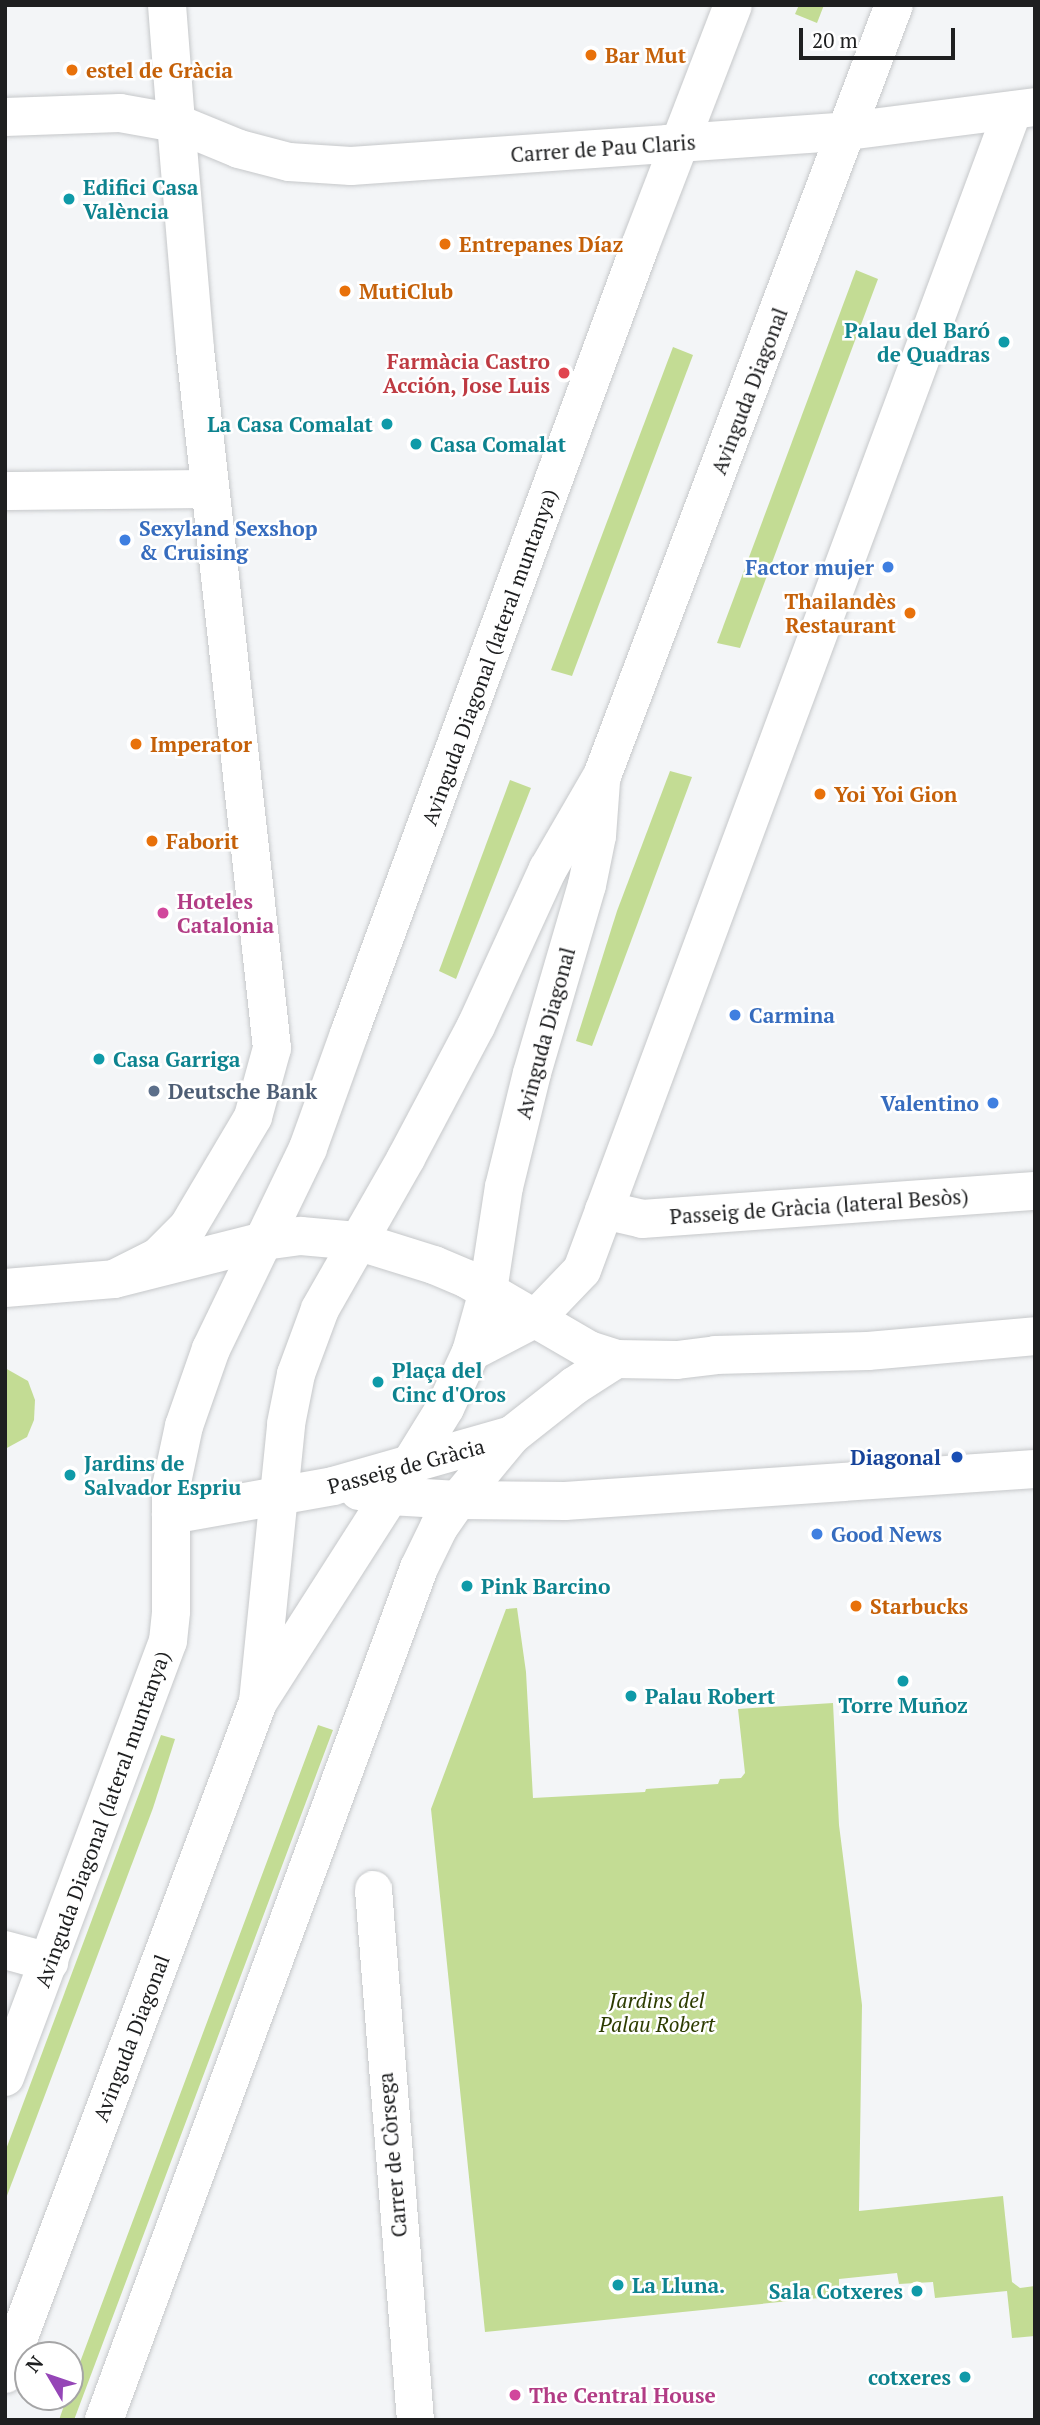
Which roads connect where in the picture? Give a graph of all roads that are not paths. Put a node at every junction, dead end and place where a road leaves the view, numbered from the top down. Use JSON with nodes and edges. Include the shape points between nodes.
{"nodes":[{"id":1,"x":167,"y":5,"type":"edge"},
{"id":2,"x":733,"y":5,"type":"edge"},
{"id":3,"x":894,"y":5,"type":"edge"},
{"id":4,"x":1024,"y":109,"type":"edge"},
{"id":5,"x":5,"y":117,"type":"edge"},
{"id":6,"x":176,"y":123,"type":"junction"},
{"id":7,"x":848,"y":131,"type":"junction"},
{"id":8,"x":682,"y":141,"type":"junction"},
{"id":9,"x":210,"y":489,"type":"junction"},
{"id":10,"x":5,"y":491,"type":"edge"},
{"id":11,"x":601,"y":776,"type":"junction"},
{"id":12,"x":1035,"y":1191,"type":"edge"},
{"id":13,"x":604,"y":1210,"type":"junction"},
{"id":14,"x":264,"y":1241,"type":"junction"},
{"id":15,"x":357,"y":1241,"type":"junction"},
{"id":16,"x":114,"y":1279,"type":"junction"},
{"id":17,"x":5,"y":1289,"type":"edge"},
{"id":18,"x":488,"y":1291,"type":"junction"},
{"id":19,"x":536,"y":1318,"type":"junction"},
{"id":20,"x":1035,"y":1336,"type":"edge"},
{"id":21,"x":471,"y":1352,"type":"junction"},
{"id":22,"x":616,"y":1359,"type":"junction"},
{"id":23,"x":512,"y":1435,"type":"junction"},
{"id":24,"x":411,"y":1463,"type":"junction"},
{"id":25,"x":1035,"y":1469,"type":"edge"},
{"id":26,"x":333,"y":1486,"type":"junction"},
{"id":27,"x":390,"y":1496,"type":"junction"},
{"id":28,"x":280,"y":1498,"type":"junction"},
{"id":29,"x":458,"y":1500,"type":"junction"},
{"id":30,"x":171,"y":1515,"type":"junction"},
{"id":31,"x":258,"y":1702,"type":"junction"},
{"id":32,"x":373,"y":1889,"type":"dead end"},
{"id":33,"x":5,"y":1950,"type":"edge"},
{"id":34,"x":49,"y":1962,"type":"junction"},
{"id":35,"x":5,"y":2077,"type":"edge"},
{"id":36,"x":5,"y":2374,"type":"edge"},
{"id":37,"x":103,"y":2420,"type":"edge"},
{"id":38,"x":415,"y":2420,"type":"edge"}],
"edges":[{"from":1,"to":6,"type":"street"},
{"from":2,"to":8,"type":"street","name":"Avinguda Diagonal (lateral muntanya)"},
{"from":3,"to":7,"type":"street","name":"Avinguda Diagonal"},
{"from":4,"to":7,"type":"street","name":"Carrer de Pau Claris"},
{"from":4,"to":13,"type":"street"},
{"from":5,"to":6,"type":"street","name":"Carrer de Pau Claris","via":[[120,113]]},
{"from":6,"to":8,"type":"street","name":"Carrer de Pau Claris","via":[[239,149],[289,162],[351,166]]},
{"from":6,"to":9,"type":"street"},
{"from":7,"to":8,"type":"street","name":"Carrer de Pau Claris"},
{"from":7,"to":11,"type":"street","name":"Avinguda Diagonal"},
{"from":8,"to":14,"type":"street","name":"Avinguda Diagonal (lateral muntanya)","via":[[308,1148]]},
{"from":9,"to":10,"type":"street"},
{"from":9,"to":16,"type":"street","via":[[272,1048],[253,1117],[188,1227],[158,1257]]},
{"from":11,"to":15,"type":"street","name":"Avinguda Diagonal","via":[[548,869],[476,1026]]},
{"from":11,"to":18,"type":"street","name":"Avinguda Diagonal","via":[[597,836],[587,885],[504,1187]]},
{"from":12,"to":13,"type":"street","name":"Passeig de Gràcia (lateral Besòs)","via":[[642,1219]]},
{"from":13,"to":19,"type":"street","via":[[582,1269]]},
{"from":14,"to":15,"type":"street","via":[[301,1236]]},
{"from":14,"to":16,"type":"street"},
{"from":14,"to":30,"type":"street","name":"Avinguda Diagonal (lateral muntanya)","via":[[211,1349],[184,1426],[173,1469]]},
{"from":15,"to":18,"type":"street","via":[[423,1261]]},
{"from":15,"to":28,"type":"street","via":[[320,1309],[296,1374],[286,1424]]},
{"from":16,"to":17,"type":"street"},
{"from":18,"to":19,"type":"street"},
{"from":18,"to":21,"type":"street"},
{"from":19,"to":21,"type":"street"},
{"from":19,"to":22,"type":"street","via":[[589,1350]]},
{"from":20,"to":22,"type":"street","via":[[868,1351]]},
{"from":21,"to":24,"type":"street","via":[[445,1408]]},
{"from":22,"to":23,"type":"street","name":"Passeig de Gràcia"},
{"from":23,"to":24,"type":"street","name":"Passeig de Gràcia"},
{"from":23,"to":29,"type":"street"},
{"from":24,"to":26,"type":"street","name":"Passeig de Gràcia"},
{"from":24,"to":27,"type":"street"},
{"from":25,"to":29,"type":"street","via":[[565,1501]]},
{"from":26,"to":27,"type":"street"},
{"from":26,"to":28,"type":"street","name":"Passeig de Gràcia"},
{"from":27,"to":29,"type":"street"},
{"from":27,"to":31,"type":"street"},
{"from":28,"to":30,"type":"street","name":"Passeig de Gràcia"},
{"from":28,"to":31,"type":"street"},
{"from":29,"to":37,"type":"street","via":[[439,1527],[409,1592]]},
{"from":30,"to":34,"type":"street","name":"Avinguda Diagonal (lateral muntanya)","via":[[168,1641]]},
{"from":31,"to":36,"type":"street","name":"Avinguda Diagonal"},
{"from":32,"to":38,"type":"street","name":"Carrer de Còrsega"},
{"from":33,"to":34,"type":"street"},
{"from":34,"to":35,"type":"street","name":"Avinguda Diagonal (lateral muntanya)"}]}
